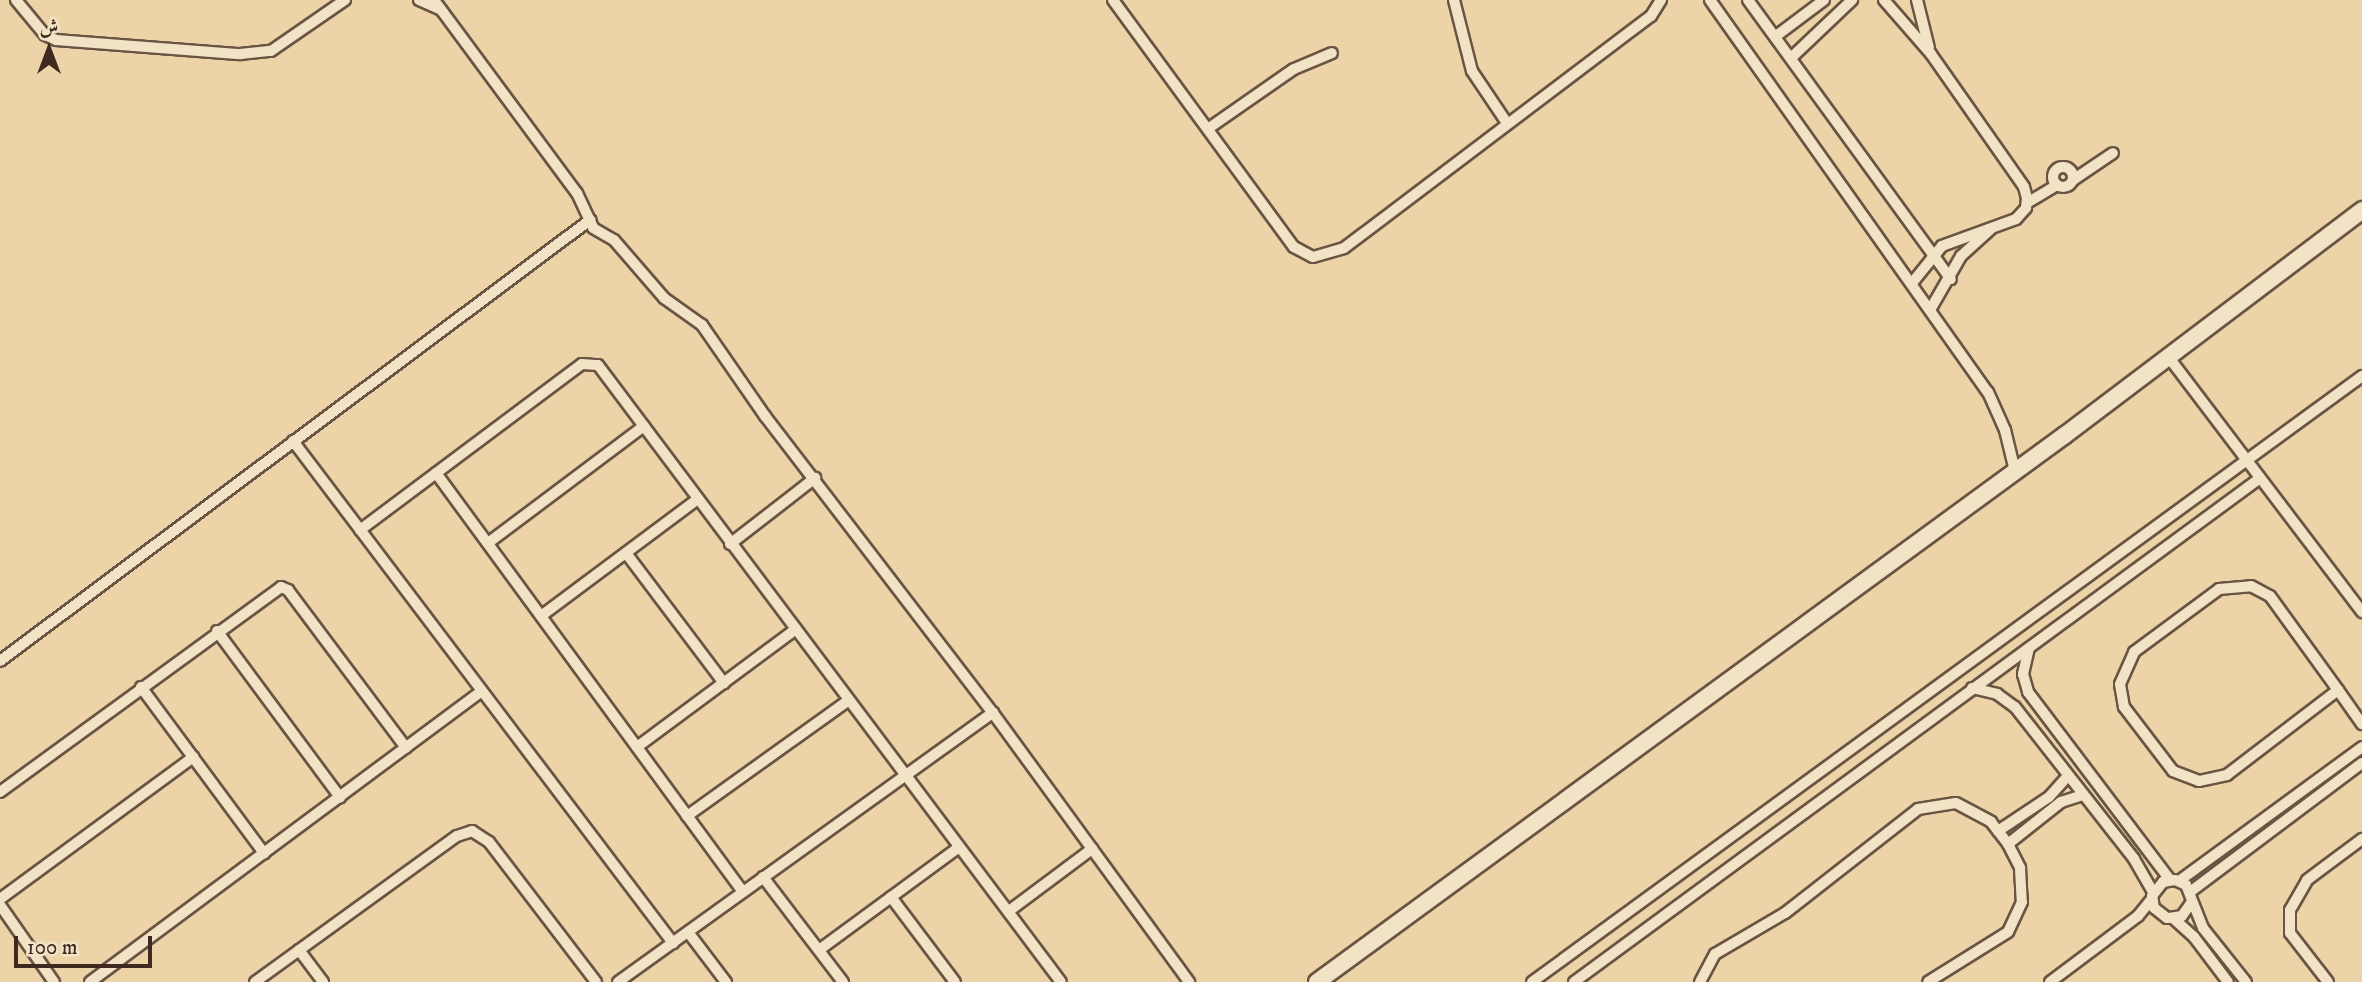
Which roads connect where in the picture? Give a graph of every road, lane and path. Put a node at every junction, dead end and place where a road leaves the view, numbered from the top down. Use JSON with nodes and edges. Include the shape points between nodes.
{"nodes":[{"id":1,"x":16,"y":0,"type":"edge"},
{"id":2,"x":345,"y":0,"type":"edge"},
{"id":3,"x":419,"y":0,"type":"edge"},
{"id":4,"x":434,"y":0,"type":"edge"},
{"id":5,"x":1113,"y":0,"type":"edge"},
{"id":6,"x":1454,"y":0,"type":"edge"},
{"id":7,"x":1661,"y":0,"type":"edge"},
{"id":8,"x":1710,"y":0,"type":"edge"},
{"id":9,"x":1748,"y":0,"type":"edge"},
{"id":10,"x":1824,"y":0,"type":"edge"},
{"id":11,"x":1852,"y":0,"type":"edge"},
{"id":12,"x":1884,"y":0,"type":"edge"},
{"id":13,"x":1917,"y":0,"type":"edge"},
{"id":14,"x":442,"y":10,"type":"junction"},
{"id":15,"x":1776,"y":36,"type":"junction"},
{"id":16,"x":1332,"y":53,"type":"dead end"},
{"id":17,"x":1931,"y":54,"type":"junction"},
{"id":18,"x":1792,"y":57,"type":"junction"},
{"id":19,"x":1507,"y":123,"type":"junction"},
{"id":20,"x":1209,"y":128,"type":"junction"},
{"id":21,"x":2113,"y":153,"type":"dead end"},
{"id":22,"x":2073,"y":180,"type":"junction"},
{"id":23,"x":2057,"y":185,"type":"junction"},
{"id":24,"x":2027,"y":203,"type":"junction"},
{"id":25,"x":2362,"y":210,"type":"edge"},
{"id":26,"x":590,"y":219,"type":"junction"},
{"id":27,"x":1990,"y":230,"type":"junction"},
{"id":28,"x":1934,"y":255,"type":"junction"},
{"id":29,"x":1951,"y":279,"type":"junction"},
{"id":30,"x":1912,"y":283,"type":"junction"},
{"id":31,"x":1930,"y":310,"type":"junction"},
{"id":32,"x":2167,"y":355,"type":"junction"},
{"id":33,"x":2362,"y":376,"type":"edge"},
{"id":34,"x":643,"y":426,"type":"junction"},
{"id":35,"x":293,"y":442,"type":"junction"},
{"id":36,"x":2246,"y":460,"type":"junction"},
{"id":37,"x":2015,"y":471,"type":"junction"},
{"id":38,"x":436,"y":473,"type":"junction"},
{"id":39,"x":815,"y":478,"type":"junction"},
{"id":40,"x":2260,"y":478,"type":"junction"},
{"id":41,"x":698,"y":499,"type":"junction"},
{"id":42,"x":360,"y":530,"type":"junction"},
{"id":43,"x":488,"y":543,"type":"junction"},
{"id":44,"x":730,"y":544,"type":"junction"},
{"id":45,"x":626,"y":553,"type":"junction"},
{"id":46,"x":2362,"y":612,"type":"edge"},
{"id":47,"x":541,"y":616,"type":"junction"},
{"id":48,"x":796,"y":629,"type":"junction"},
{"id":49,"x":217,"y":631,"type":"junction"},
{"id":50,"x":2029,"y":646,"type":"junction"},
{"id":51,"x":0,"y":661,"type":"edge"},
{"id":52,"x":724,"y":683,"type":"junction"},
{"id":53,"x":141,"y":687,"type":"junction"},
{"id":54,"x":1972,"y":688,"type":"junction"},
{"id":55,"x":2338,"y":690,"type":"junction"},
{"id":56,"x":482,"y":691,"type":"junction"},
{"id":57,"x":849,"y":700,"type":"junction"},
{"id":58,"x":993,"y":713,"type":"junction"},
{"id":59,"x":2362,"y":724,"type":"edge"},
{"id":60,"x":637,"y":747,"type":"junction"},
{"id":61,"x":2362,"y":747,"type":"edge"},
{"id":62,"x":406,"y":748,"type":"junction"},
{"id":63,"x":193,"y":757,"type":"junction"},
{"id":64,"x":2362,"y":763,"type":"edge"},
{"id":65,"x":905,"y":775,"type":"junction"},
{"id":66,"x":2068,"y":776,"type":"junction"},
{"id":67,"x":0,"y":792,"type":"edge"},
{"id":68,"x":2082,"y":795,"type":"junction"},
{"id":69,"x":340,"y":797,"type":"junction"},
{"id":70,"x":687,"y":816,"type":"junction"},
{"id":71,"x":1998,"y":831,"type":"junction"},
{"id":72,"x":2362,"y":839,"type":"edge"},
{"id":73,"x":2008,"y":844,"type":"junction"},
{"id":74,"x":960,"y":847,"type":"junction"},
{"id":75,"x":1092,"y":849,"type":"junction"},
{"id":76,"x":264,"y":853,"type":"junction"},
{"id":77,"x":2219,"y":861,"type":"junction"},
{"id":78,"x":764,"y":877,"type":"junction"},
{"id":79,"x":2174,"y":880,"type":"junction"},
{"id":80,"x":743,"y":892,"type":"junction"},
{"id":81,"x":2153,"y":895,"type":"junction"},
{"id":82,"x":891,"y":897,"type":"junction"},
{"id":83,"x":2191,"y":897,"type":"junction"},
{"id":84,"x":0,"y":899,"type":"edge"},
{"id":85,"x":0,"y":905,"type":"edge"},
{"id":86,"x":1009,"y":911,"type":"junction"},
{"id":87,"x":2174,"y":919,"type":"junction"},
{"id":88,"x":688,"y":932,"type":"junction"},
{"id":89,"x":673,"y":943,"type":"junction"},
{"id":90,"x":299,"y":950,"type":"junction"},
{"id":91,"x":819,"y":950,"type":"junction"},
{"id":92,"x":1589,"y":971,"type":"junction"},
{"id":93,"x":54,"y":982,"type":"edge"},
{"id":94,"x":90,"y":982,"type":"edge"},
{"id":95,"x":256,"y":982,"type":"edge"},
{"id":96,"x":323,"y":982,"type":"edge"},
{"id":97,"x":596,"y":982,"type":"edge"},
{"id":98,"x":618,"y":982,"type":"edge"},
{"id":99,"x":726,"y":982,"type":"edge"},
{"id":100,"x":843,"y":982,"type":"edge"},
{"id":101,"x":955,"y":982,"type":"edge"},
{"id":102,"x":1061,"y":982,"type":"edge"},
{"id":103,"x":1189,"y":982,"type":"edge"},
{"id":104,"x":1317,"y":982,"type":"edge"},
{"id":105,"x":1532,"y":982,"type":"edge"},
{"id":106,"x":1574,"y":982,"type":"edge"},
{"id":107,"x":1597,"y":982,"type":"edge"},
{"id":108,"x":1700,"y":982,"type":"edge"},
{"id":109,"x":1928,"y":982,"type":"edge"},
{"id":110,"x":2050,"y":982,"type":"edge"},
{"id":111,"x":2228,"y":982,"type":"edge"},
{"id":112,"x":2246,"y":982,"type":"edge"},
{"id":113,"x":2328,"y":982,"type":"edge"}],
"edges":[{"from":1,"to":2,"type":"street","via":[[45,35],[56,40],[240,54],[271,51]]},
{"from":3,"to":14,"type":"street"},
{"from":4,"to":14,"type":"street"},
{"from":5,"to":20,"type":"street"},
{"from":6,"to":19,"type":"street","via":[[1472,71]]},
{"from":7,"to":19,"type":"street","via":[[1651,16]]},
{"from":8,"to":30,"type":"street"},
{"from":9,"to":15,"type":"street"},
{"from":10,"to":15,"type":"street"},
{"from":11,"to":18,"type":"street"},
{"from":12,"to":17,"type":"street"},
{"from":13,"to":17,"type":"street"},
{"from":14,"to":26,"type":"street","via":[[577,193]]},
{"from":15,"to":18,"type":"street"},
{"from":16,"to":20,"type":"street","via":[[1294,69]]},
{"from":17,"to":24,"type":"street","via":[[2024,187]]},
{"from":18,"to":28,"type":"street"},
{"from":19,"to":20,"type":"street","via":[[1344,248],[1324,257],[1294,247]]},
{"from":21,"to":22,"type":"street"},
{"from":22,"to":23,"type":"street","via":[[2064,188]]},
{"from":22,"to":23,"type":"street","via":[[2070,169],[2059,168],[2053,174]]},
{"from":23,"to":24,"type":"street"},
{"from":24,"to":27,"type":"street","via":[[2016,219]]},
{"from":25,"to":32,"type":"street"},
{"from":26,"to":35,"type":"street"},
{"from":26,"to":39,"type":"street","via":[[596,231],[614,240],[664,298],[702,325]]},
{"from":27,"to":28,"type":"street","via":[[1949,243]]},
{"from":27,"to":29,"type":"street","via":[[1961,256]]},
{"from":28,"to":29,"type":"street"},
{"from":28,"to":30,"type":"street"},
{"from":29,"to":31,"type":"street"},
{"from":30,"to":31,"type":"street"},
{"from":31,"to":37,"type":"street","via":[[1993,401]]},
{"from":32,"to":36,"type":"street"},
{"from":32,"to":37,"type":"street"},
{"from":33,"to":36,"type":"street"},
{"from":34,"to":38,"type":"street","via":[[598,365],[587,363]]},
{"from":34,"to":41,"type":"street"},
{"from":34,"to":43,"type":"street"},
{"from":35,"to":42,"type":"street"},
{"from":35,"to":51,"type":"street"},
{"from":36,"to":40,"type":"street"},
{"from":36,"to":105,"type":"street"},
{"from":37,"to":104,"type":"street"},
{"from":38,"to":42,"type":"street"},
{"from":38,"to":43,"type":"street"},
{"from":39,"to":44,"type":"street"},
{"from":39,"to":58,"type":"street"},
{"from":40,"to":46,"type":"street"},
{"from":40,"to":50,"type":"street"},
{"from":41,"to":44,"type":"street"},
{"from":41,"to":45,"type":"street"},
{"from":42,"to":56,"type":"street"},
{"from":43,"to":47,"type":"street"},
{"from":44,"to":48,"type":"street"},
{"from":45,"to":47,"type":"street"},
{"from":45,"to":52,"type":"street"},
{"from":47,"to":60,"type":"street"},
{"from":48,"to":52,"type":"street"},
{"from":48,"to":57,"type":"street"},
{"from":49,"to":53,"type":"street"},
{"from":49,"to":62,"type":"street","via":[[274,589],[288,590]]},
{"from":49,"to":69,"type":"street"},
{"from":50,"to":54,"type":"street"},
{"from":50,"to":79,"type":"street","via":[[2023,666],[2028,692]]},
{"from":52,"to":60,"type":"street"},
{"from":53,"to":63,"type":"street"},
{"from":53,"to":67,"type":"street"},
{"from":54,"to":66,"type":"street","via":[[2010,702]]},
{"from":54,"to":92,"type":"street"},
{"from":55,"to":55,"type":"street","via":[[2270,596],[2240,584],[2219,589],[2134,652],[2120,684],[2124,707],[2172,771],[2199,781],[2227,775]]},
{"from":55,"to":59,"type":"street"},
{"from":56,"to":62,"type":"street"},
{"from":56,"to":89,"type":"street"},
{"from":57,"to":65,"type":"street"},
{"from":57,"to":70,"type":"street"},
{"from":58,"to":65,"type":"street"},
{"from":58,"to":75,"type":"street"},
{"from":60,"to":70,"type":"street"},
{"from":61,"to":77,"type":"street"},
{"from":62,"to":69,"type":"street"},
{"from":63,"to":76,"type":"street"},
{"from":63,"to":84,"type":"street"},
{"from":64,"to":77,"type":"street"},
{"from":65,"to":74,"type":"street"},
{"from":65,"to":78,"type":"street"},
{"from":66,"to":68,"type":"street"},
{"from":66,"to":71,"type":"street","via":[[2049,797]]},
{"from":68,"to":73,"type":"street","via":[[2061,802]]},
{"from":68,"to":81,"type":"street"},
{"from":69,"to":76,"type":"street"},
{"from":70,"to":80,"type":"street"},
{"from":71,"to":73,"type":"street"},
{"from":71,"to":108,"type":"street","via":[[1975,809],[1956,803],[1918,809],[1785,914],[1715,954]]},
{"from":72,"to":113,"type":"street","via":[[2307,880],[2290,910],[2290,933]]},
{"from":73,"to":109,"type":"street","via":[[2023,884],[2018,918],[2008,932]]},
{"from":74,"to":82,"type":"street"},
{"from":74,"to":86,"type":"street"},
{"from":75,"to":86,"type":"street"},
{"from":75,"to":103,"type":"street"},
{"from":76,"to":94,"type":"street"},
{"from":77,"to":79,"type":"street"},
{"from":77,"to":83,"type":"street"},
{"from":78,"to":80,"type":"street"},
{"from":78,"to":91,"type":"street"},
{"from":79,"to":81,"type":"street"},
{"from":79,"to":83,"type":"street"},
{"from":80,"to":88,"type":"street"},
{"from":81,"to":87,"type":"street","via":[[2159,914]]},
{"from":81,"to":110,"type":"street","via":[[2138,916]]},
{"from":82,"to":91,"type":"street"},
{"from":82,"to":101,"type":"street"},
{"from":83,"to":87,"type":"street"},
{"from":83,"to":112,"type":"street","via":[[2203,928]]},
{"from":85,"to":93,"type":"street"},
{"from":86,"to":102,"type":"street"},
{"from":87,"to":111,"type":"street"},
{"from":88,"to":89,"type":"street"},
{"from":88,"to":99,"type":"street"},
{"from":89,"to":98,"type":"street"},
{"from":90,"to":95,"type":"street"},
{"from":90,"to":96,"type":"street"},
{"from":90,"to":97,"type":"street","via":[[457,836],[472,831],[489,842]]},
{"from":91,"to":100,"type":"street"},
{"from":92,"to":106,"type":"street"},
{"from":92,"to":107,"type":"street"}]}
